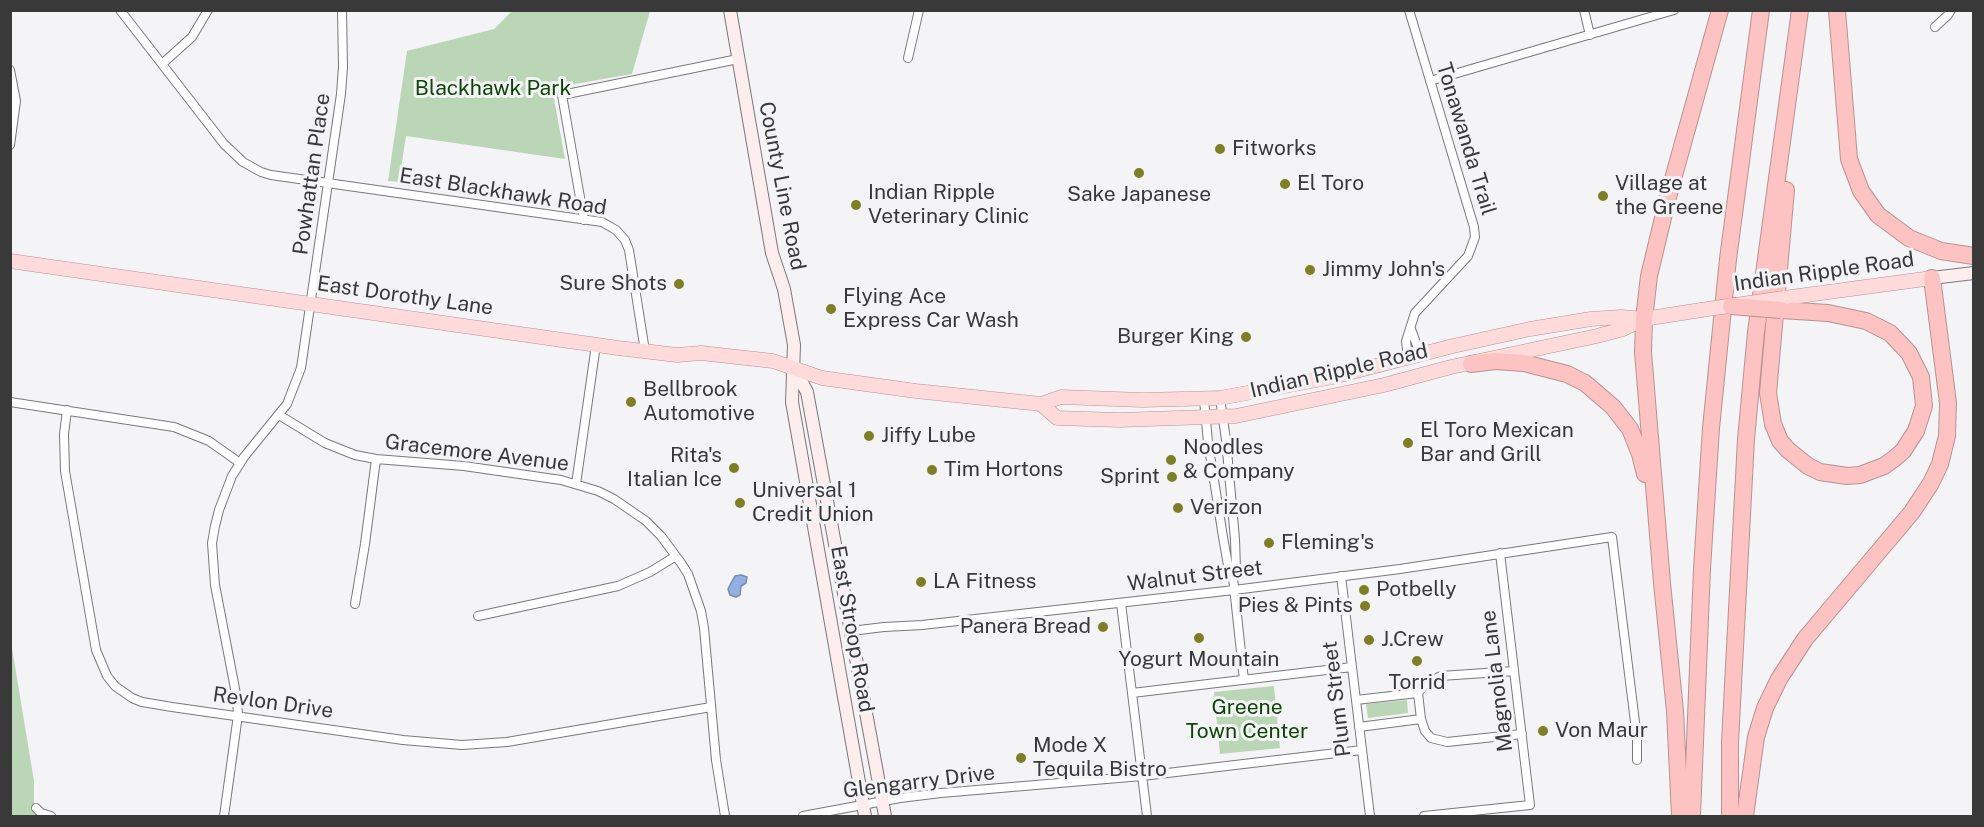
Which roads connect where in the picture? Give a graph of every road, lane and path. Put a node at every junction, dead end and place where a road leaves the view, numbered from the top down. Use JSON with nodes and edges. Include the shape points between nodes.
{"nodes":[{"id":1,"x":120,"y":10,"type":"edge"},
{"id":2,"x":208,"y":10,"type":"edge"},
{"id":3,"x":342,"y":10,"type":"edge"},
{"id":4,"x":730,"y":10,"type":"edge"},
{"id":5,"x":919,"y":10,"type":"edge"},
{"id":6,"x":1409,"y":10,"type":"edge"},
{"id":7,"x":1584,"y":10,"type":"edge"},
{"id":8,"x":1674,"y":10,"type":"edge"},
{"id":9,"x":1720,"y":10,"type":"edge"},
{"id":10,"x":1761,"y":10,"type":"edge"},
{"id":11,"x":1800,"y":10,"type":"edge"},
{"id":12,"x":1837,"y":10,"type":"edge"},
{"id":13,"x":1951,"y":10,"type":"edge"},
{"id":14,"x":1935,"y":27,"type":"dead end"},
{"id":15,"x":1590,"y":35,"type":"junction"},
{"id":16,"x":909,"y":58,"type":"dead end"},
{"id":17,"x":738,"y":59,"type":"junction"},
{"id":18,"x":162,"y":64,"type":"junction"},
{"id":19,"x":10,"y":70,"type":"edge"},
{"id":20,"x":1430,"y":81,"type":"junction"},
{"id":21,"x":1786,"y":110,"type":"junction"},
{"id":22,"x":11,"y":142,"type":"edge"},
{"id":23,"x":329,"y":183,"type":"junction"},
{"id":24,"x":584,"y":220,"type":"junction"},
{"id":25,"x":1974,"y":256,"type":"edge"},
{"id":26,"x":10,"y":261,"type":"edge"},
{"id":27,"x":1974,"y":273,"type":"edge"},
{"id":28,"x":1932,"y":278,"type":"junction"},
{"id":29,"x":1783,"y":304,"type":"junction"},
{"id":30,"x":311,"y":305,"type":"junction"},
{"id":31,"x":1731,"y":306,"type":"joint"},
{"id":32,"x":1644,"y":319,"type":"junction"},
{"id":33,"x":596,"y":345,"type":"junction"},
{"id":34,"x":645,"y":351,"type":"junction"},
{"id":35,"x":1414,"y":356,"type":"junction"},
{"id":36,"x":1471,"y":364,"type":"junction"},
{"id":37,"x":794,"y":368,"type":"junction"},
{"id":38,"x":1384,"y":385,"type":"junction"},
{"id":39,"x":1220,"y":398,"type":"junction"},
{"id":40,"x":1204,"y":400,"type":"junction"},
{"id":41,"x":10,"y":402,"type":"edge"},
{"id":42,"x":1041,"y":405,"type":"junction"},
{"id":43,"x":68,"y":410,"type":"junction"},
{"id":44,"x":279,"y":415,"type":"junction"},
{"id":45,"x":1223,"y":416,"type":"junction"},
{"id":46,"x":1207,"y":417,"type":"junction"},
{"id":47,"x":376,"y":459,"type":"junction"},
{"id":48,"x":240,"y":463,"type":"junction"},
{"id":49,"x":576,"y":484,"type":"junction"},
{"id":50,"x":826,"y":502,"type":"junction"},
{"id":51,"x":813,"y":522,"type":"junction"},
{"id":52,"x":1500,"y":554,"type":"junction"},
{"id":53,"x":676,"y":556,"type":"junction"},
{"id":54,"x":838,"y":561,"type":"junction"},
{"id":55,"x":1341,"y":576,"type":"junction"},
{"id":56,"x":1233,"y":578,"type":"junction"},
{"id":57,"x":1662,"y":583,"type":"junction"},
{"id":58,"x":1234,"y":590,"type":"junction"},
{"id":59,"x":1121,"y":603,"type":"junction"},
{"id":60,"x":355,"y":604,"type":"dead end"},
{"id":61,"x":478,"y":616,"type":"dead end"},
{"id":62,"x":851,"y":632,"type":"junction"},
{"id":63,"x":1352,"y":667,"type":"junction"},
{"id":64,"x":1514,"y":671,"type":"junction"},
{"id":65,"x":1244,"y":680,"type":"junction"},
{"id":66,"x":1132,"y":693,"type":"junction"},
{"id":67,"x":1418,"y":693,"type":"junction"},
{"id":68,"x":1356,"y":700,"type":"junction"},
{"id":69,"x":711,"y":707,"type":"junction"},
{"id":70,"x":238,"y":715,"type":"junction"},
{"id":71,"x":1421,"y":719,"type":"junction"},
{"id":72,"x":1359,"y":727,"type":"junction"},
{"id":73,"x":1522,"y":734,"type":"junction"},
{"id":74,"x":1362,"y":750,"type":"junction"},
{"id":75,"x":1637,"y":760,"type":"dead end"},
{"id":76,"x":1142,"y":776,"type":"junction"},
{"id":77,"x":883,"y":802,"type":"junction"},
{"id":78,"x":36,"y":808,"type":"dead end"},
{"id":79,"x":864,"y":811,"type":"edge"},
{"id":80,"x":51,"y":816,"type":"edge"},
{"id":81,"x":224,"y":816,"type":"edge"},
{"id":82,"x":725,"y":816,"type":"edge"},
{"id":83,"x":803,"y":816,"type":"edge"},
{"id":84,"x":885,"y":816,"type":"edge"},
{"id":85,"x":1147,"y":816,"type":"edge"},
{"id":86,"x":1370,"y":816,"type":"edge"},
{"id":87,"x":1424,"y":816,"type":"edge"},
{"id":88,"x":1680,"y":816,"type":"edge"},
{"id":89,"x":1692,"y":816,"type":"edge"},
{"id":90,"x":1730,"y":816,"type":"edge"},
{"id":91,"x":1745,"y":816,"type":"edge"}],
"edges":[{"from":1,"to":18,"type":"street","name":"East Blackhawk Road"},
{"from":2,"to":18,"type":"street","via":[[184,47]]},
{"from":3,"to":23,"type":"street","name":"Powhattan Place","via":[[341,94]]},
{"from":4,"to":17,"type":"main road","name":"County Line Road"},
{"from":5,"to":16,"type":"street"},
{"from":6,"to":20,"type":"street","name":"Tonawanda Trail"},
{"from":7,"to":15,"type":"street"},
{"from":8,"to":15,"type":"street"},
{"from":9,"to":32,"type":"highway","via":[[1668,197],[1649,276]]},
{"from":10,"to":89,"type":"highway","via":[[1728,259],[1711,428]]},
{"from":11,"to":21,"type":"highway"},
{"from":12,"to":25,"type":"highway","via":[[1849,159],[1867,202],[1888,224],[1909,238],[1941,251]]},
{"from":13,"to":14,"type":"street"},
{"from":15,"to":20,"type":"street"},
{"from":17,"to":24,"type":"street","via":[[562,95]]},
{"from":17,"to":37,"type":"main road","name":"County Line Road","via":[[772,253],[795,345]]},
{"from":18,"to":23,"type":"street","name":"East Blackhawk Road","via":[[224,144],[243,162],[272,175]]},
{"from":19,"to":22,"type":"street","via":[[16,101]]},
{"from":20,"to":35,"type":"street","name":"Tonawanda Trail","via":[[1475,237],[1468,256],[1415,313],[1411,322]]},
{"from":21,"to":29,"type":"highway","via":[[1786,193],[1768,393],[1773,424],[1788,450],[1820,472],[1860,474],[1895,458],[1916,431],[1924,406],[1921,377],[1909,352],[1890,333],[1866,321]]},
{"from":21,"to":90,"type":"highway","via":[[1746,439],[1731,719]]},
{"from":23,"to":24,"type":"street","name":"East Blackhawk Road"},
{"from":23,"to":30,"type":"street","name":"Powhattan Place"},
{"from":24,"to":34,"type":"street","name":"East Blackhawk Road","via":[[610,225],[625,240]]},
{"from":26,"to":30,"type":"main road","name":"East Dorothy Lane"},
{"from":27,"to":28,"type":"main road","name":"Indian Ripple Road"},
{"from":28,"to":29,"type":"main road","name":"Indian Ripple Road"},
{"from":28,"to":91,"type":"highway","via":[[1948,403],[1947,436],[1940,464],[1912,512],[1805,639],[1779,679],[1756,737]]},
{"from":29,"to":31,"type":"highway","bridge":true},
{"from":30,"to":33,"type":"main road","name":"East Dorothy Lane"},
{"from":30,"to":44,"type":"street","name":"Powhattan Place","via":[[301,368]]},
{"from":31,"to":32,"type":"main road","name":"Indian Ripple Road","bridge":true},
{"from":32,"to":35,"type":"main road","name":"Indian Ripple Road","via":[[1621,317],[1530,329]]},
{"from":32,"to":36,"type":"main road","name":"Indian Ripple Road","via":[[1597,336]]},
{"from":32,"to":57,"type":"highway","via":[[1643,352]]},
{"from":33,"to":34,"type":"main road","name":"East Dorothy Lane"},
{"from":33,"to":49,"type":"street"},
{"from":34,"to":37,"type":"main road","name":"East Dorothy Lane","via":[[773,361]]},
{"from":35,"to":38,"type":"main road","via":[[1415,369],[1394,374]]},
{"from":35,"to":39,"type":"main road","name":"Indian Ripple Road","via":[[1333,377]]},
{"from":36,"to":38,"type":"main road","name":"Indian Ripple Road"},
{"from":36,"to":57,"type":"highway","via":[[1508,361],[1546,367],[1585,383],[1613,407],[1630,429],[1640,454]]},
{"from":37,"to":42,"type":"main road","name":"Indian Ripple Road","via":[[822,378]]},
{"from":37,"to":50,"type":"main road","name":"East Stroop Road","via":[[807,392]]},
{"from":37,"to":51,"type":"main road","name":"East Stroop Road","via":[[792,402]]},
{"from":38,"to":45,"type":"main road","name":"Indian Ripple Road"},
{"from":39,"to":40,"type":"main road","name":"Indian Ripple Road"},
{"from":39,"to":45,"type":"street"},
{"from":40,"to":42,"type":"main road","name":"Indian Ripple Road","via":[[1061,397]]},
{"from":40,"to":46,"type":"street"},
{"from":41,"to":43,"type":"street"},
{"from":42,"to":46,"type":"main road","name":"Indian Ripple Road","via":[[1057,418]]},
{"from":43,"to":48,"type":"street","via":[[174,427],[209,441]]},
{"from":43,"to":70,"type":"street","name":"Revlon Drive","via":[[65,471],[96,650],[107,676],[123,693],[142,702]]},
{"from":44,"to":47,"type":"street","name":"Gracemore Avenue","via":[[325,443]]},
{"from":44,"to":48,"type":"street","name":"Powhattan Place"},
{"from":45,"to":46,"type":"main road","name":"Indian Ripple Road"},
{"from":45,"to":56,"type":"street","via":[[1235,539]]},
{"from":46,"to":56,"type":"street","via":[[1223,537]]},
{"from":47,"to":49,"type":"street","name":"Gracemore Avenue","via":[[464,465]]},
{"from":47,"to":60,"type":"street"},
{"from":48,"to":70,"type":"street","name":"Powhattan Place","via":[[224,494],[212,543],[215,585]]},
{"from":49,"to":53,"type":"street","name":"Gracemore Avenue","via":[[598,491],[633,511]]},
{"from":50,"to":51,"type":"main road"},
{"from":50,"to":54,"type":"main road","name":"East Stroop Road"},
{"from":51,"to":54,"type":"main road","via":[[822,530],[825,543]]},
{"from":51,"to":79,"type":"main road","name":"East Stroop Road"},
{"from":52,"to":55,"type":"street","name":"Walnut Street"},
{"from":52,"to":64,"type":"street","name":"Magnolia Lane"},
{"from":52,"to":75,"type":"street","name":"Walnut Street","via":[[1612,537]]},
{"from":53,"to":61,"type":"street","via":[[618,586]]},
{"from":53,"to":69,"type":"street","name":"Gracemore Avenue","via":[[688,574],[701,611]]},
{"from":54,"to":62,"type":"main road","name":"East Stroop Road"},
{"from":55,"to":58,"type":"street","name":"Walnut Street"},
{"from":55,"to":63,"type":"street","name":"Plum Street"},
{"from":56,"to":58,"type":"street"},
{"from":57,"to":88,"type":"highway","via":[[1676,711]]},
{"from":58,"to":59,"type":"street","name":"Walnut Street"},
{"from":58,"to":65,"type":"street"},
{"from":59,"to":62,"type":"street","name":"Walnut Street"},
{"from":59,"to":66,"type":"street"},
{"from":62,"to":77,"type":"main road","name":"East Stroop Road"},
{"from":63,"to":65,"type":"street"},
{"from":63,"to":68,"type":"street","name":"Plum Street"},
{"from":64,"to":67,"type":"street","via":[[1441,676],[1426,683]]},
{"from":64,"to":73,"type":"street","name":"Magnolia Lane"},
{"from":65,"to":66,"type":"street"},
{"from":66,"to":76,"type":"street"},
{"from":67,"to":68,"type":"street"},
{"from":67,"to":71,"type":"street"},
{"from":68,"to":72,"type":"street","name":"Plum Street"},
{"from":69,"to":70,"type":"street","name":"Revlon Drive","via":[[507,742],[462,745]]},
{"from":69,"to":82,"type":"street","name":"Gracemore Avenue"},
{"from":70,"to":81,"type":"street","name":"Powhattan Place"},
{"from":71,"to":72,"type":"street"},
{"from":71,"to":73,"type":"street","via":[[1431,738],[1447,742]]},
{"from":72,"to":74,"type":"street","name":"Plum Street"},
{"from":73,"to":87,"type":"street","name":"Magnolia Lane","via":[[1530,805]]},
{"from":74,"to":76,"type":"street","name":"Glengarry Drive"},
{"from":74,"to":86,"type":"street","name":"Plum Street"},
{"from":76,"to":77,"type":"street","name":"Glengarry Drive","via":[[941,793]]},
{"from":76,"to":85,"type":"street"},
{"from":77,"to":79,"type":"street","name":"Glengarry Drive"},
{"from":77,"to":84,"type":"main road","name":"East Stroop Road"},
{"from":78,"to":80,"type":"street"},
{"from":79,"to":83,"type":"street","name":"Glengarry Drive"}]}
